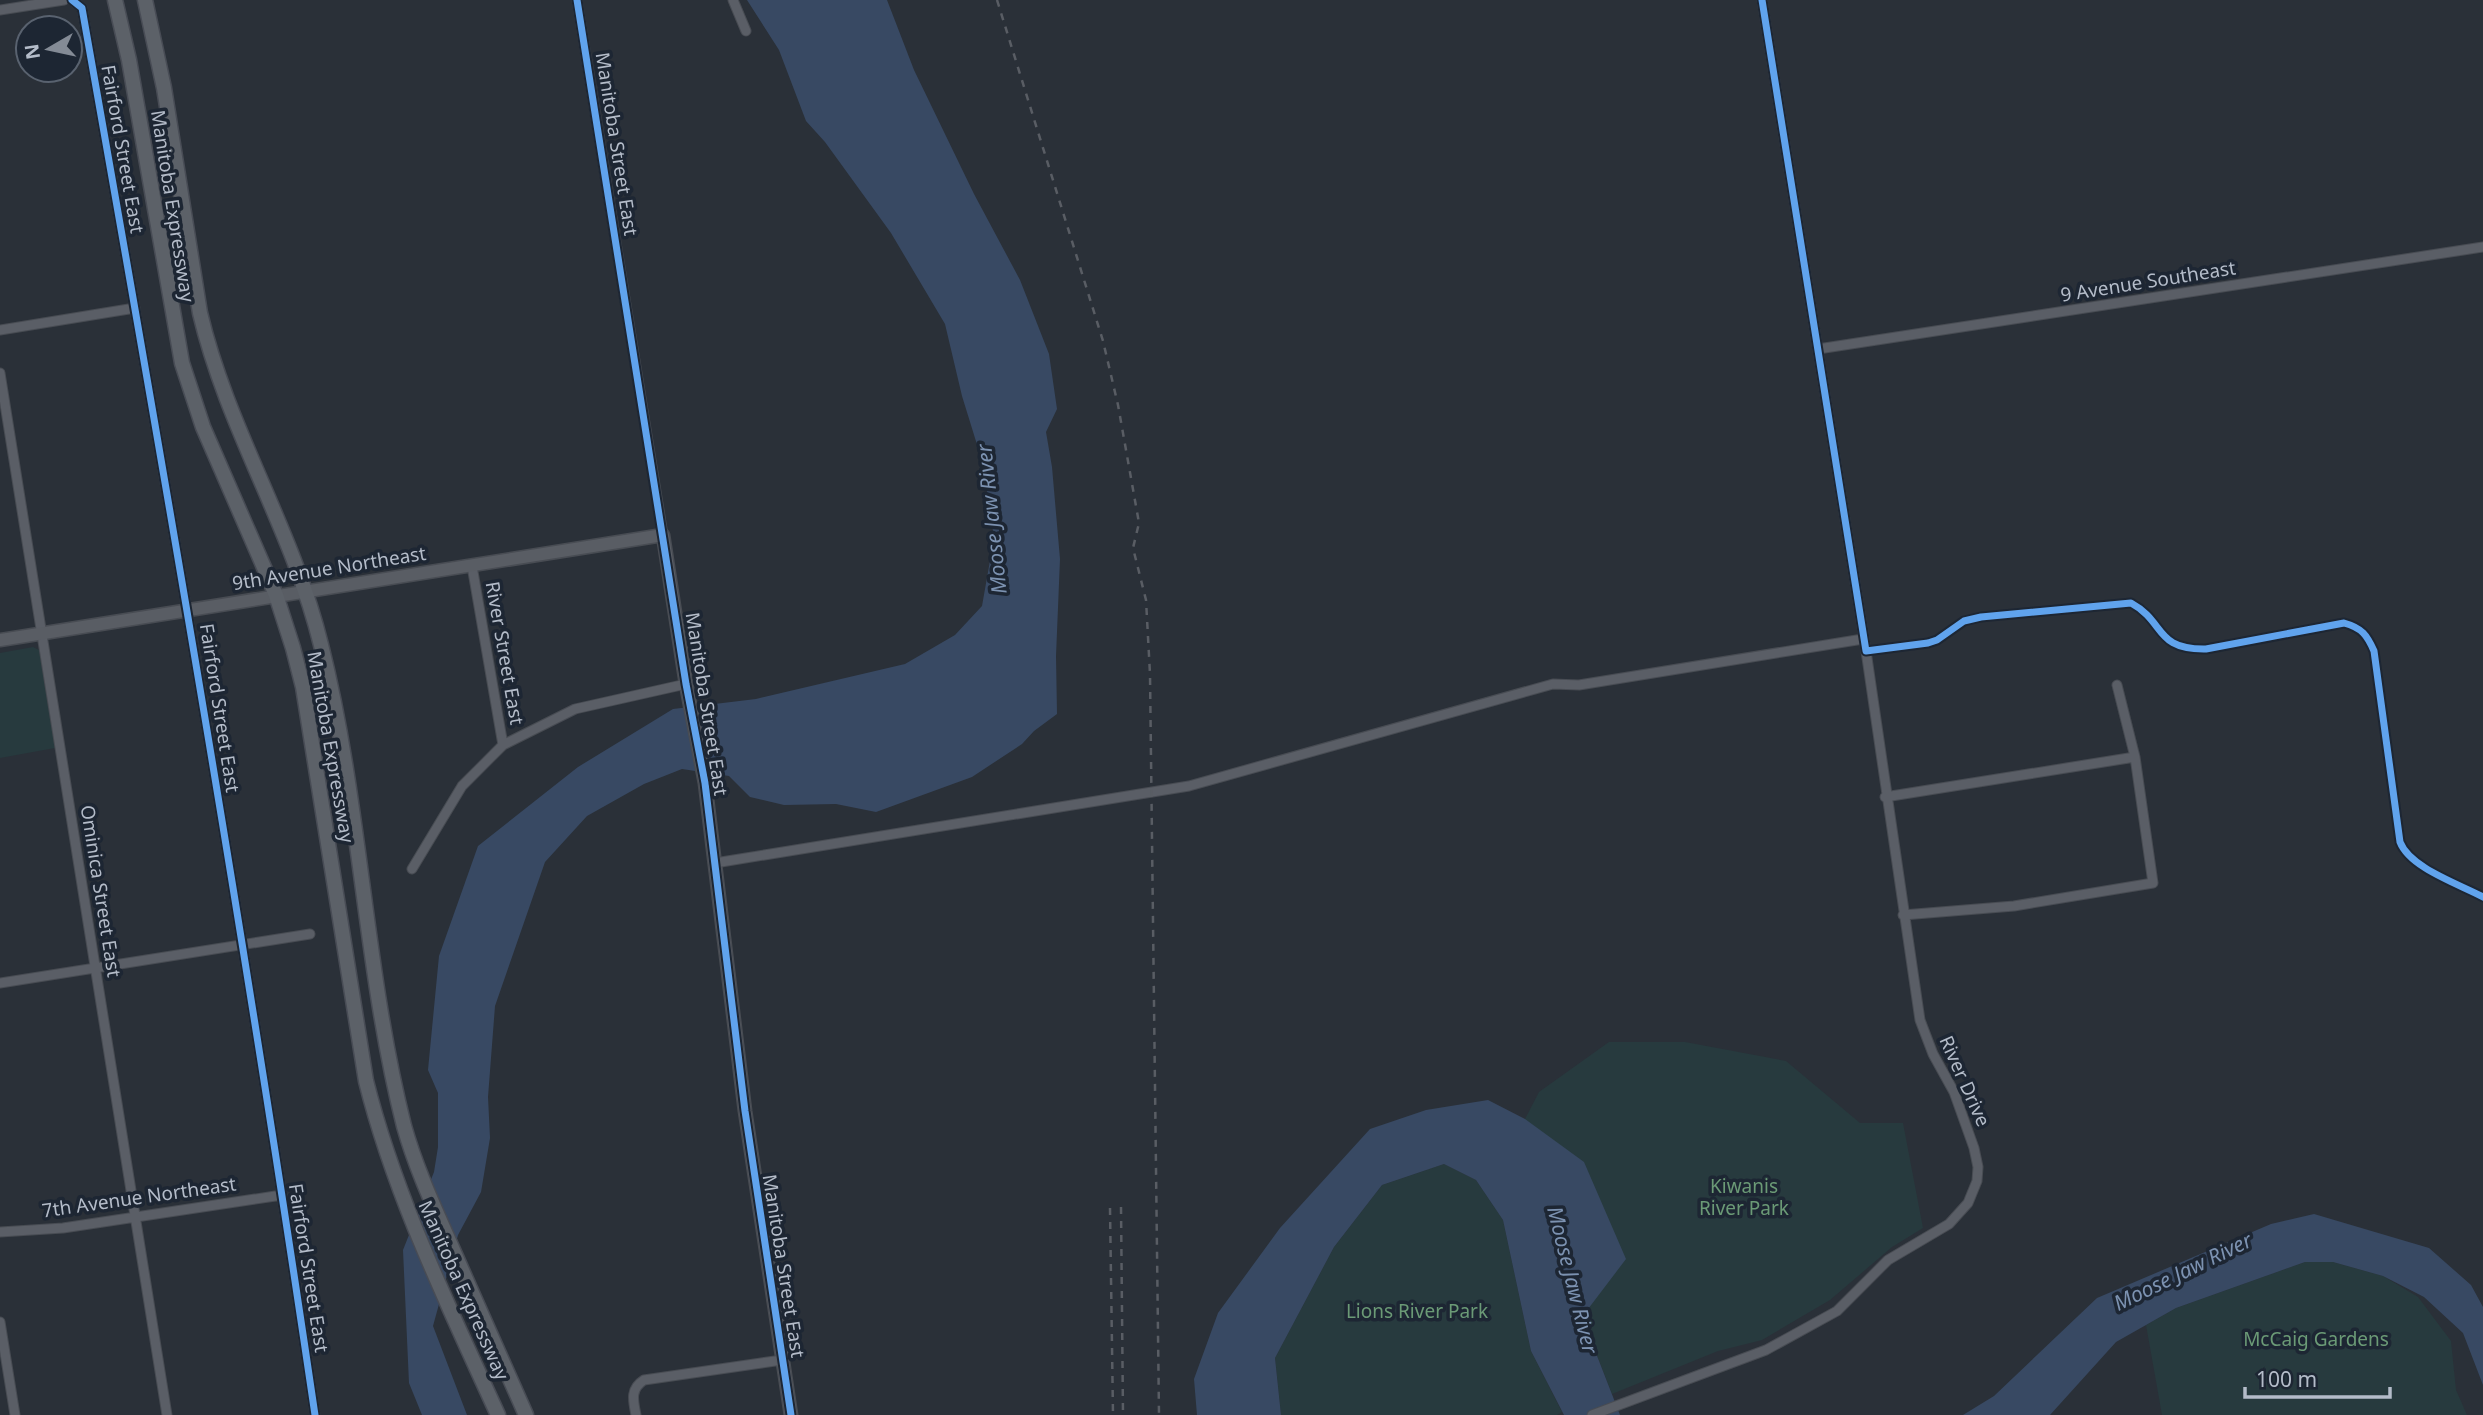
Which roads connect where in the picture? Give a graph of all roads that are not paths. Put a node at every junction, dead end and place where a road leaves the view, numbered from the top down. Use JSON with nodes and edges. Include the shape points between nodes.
{"nodes":[{"id":1,"x":64,"y":0,"type":"edge"},
{"id":2,"x":72,"y":0,"type":"edge"},
{"id":3,"x":115,"y":0,"type":"edge"},
{"id":4,"x":145,"y":0,"type":"edge"},
{"id":5,"x":578,"y":0,"type":"edge"},
{"id":6,"x":733,"y":0,"type":"edge"},
{"id":7,"x":1762,"y":0,"type":"edge"},
{"id":8,"x":0,"y":10,"type":"edge"},
{"id":9,"x":746,"y":31,"type":"dead end"},
{"id":10,"x":2483,"y":247,"type":"edge"},
{"id":11,"x":135,"y":308,"type":"junction"},
{"id":12,"x":0,"y":330,"type":"edge"},
{"id":13,"x":1818,"y":349,"type":"junction"},
{"id":14,"x":0,"y":373,"type":"edge"},
{"id":15,"x":663,"y":535,"type":"junction"},
{"id":16,"x":472,"y":566,"type":"junction"},
{"id":17,"x":307,"y":590,"type":"junction"},
{"id":18,"x":276,"y":595,"type":"junction"},
{"id":19,"x":187,"y":609,"type":"junction"},
{"id":20,"x":42,"y":632,"type":"junction"},
{"id":21,"x":1863,"y":639,"type":"junction"},
{"id":22,"x":0,"y":640,"type":"edge"},
{"id":23,"x":686,"y":684,"type":"junction"},
{"id":24,"x":2116,"y":685,"type":"dead end"},
{"id":25,"x":503,"y":745,"type":"junction"},
{"id":26,"x":2135,"y":757,"type":"junction"},
{"id":27,"x":1885,"y":797,"type":"junction"},
{"id":28,"x":715,"y":863,"type":"junction"},
{"id":29,"x":412,"y":869,"type":"dead end"},
{"id":30,"x":1903,"y":915,"type":"junction"},
{"id":31,"x":310,"y":934,"type":"dead end"},
{"id":32,"x":244,"y":945,"type":"junction"},
{"id":33,"x":96,"y":969,"type":"junction"},
{"id":34,"x":0,"y":983,"type":"edge"},
{"id":35,"x":282,"y":1195,"type":"junction"},
{"id":36,"x":135,"y":1216,"type":"junction"},
{"id":37,"x":0,"y":1232,"type":"edge"},
{"id":38,"x":0,"y":1322,"type":"edge"},
{"id":39,"x":782,"y":1360,"type":"junction"},
{"id":40,"x":15,"y":1415,"type":"edge"},
{"id":41,"x":167,"y":1415,"type":"edge"},
{"id":42,"x":315,"y":1415,"type":"edge"},
{"id":43,"x":498,"y":1415,"type":"edge"},
{"id":44,"x":526,"y":1415,"type":"edge"},
{"id":45,"x":636,"y":1415,"type":"edge"},
{"id":46,"x":791,"y":1415,"type":"edge"},
{"id":47,"x":1592,"y":1415,"type":"edge"}],
"edges":[{"from":1,"to":8,"type":"street"},
{"from":2,"to":11,"type":"street","name":"Fairford Street East","via":[[82,8]]},
{"from":3,"to":18,"type":"main road","name":"Manitoba Expressway","via":[[130,60],[181,363],[203,427]]},
{"from":4,"to":17,"type":"main road","name":"Manitoba Expressway","via":[[208,345],[229,408]]},
{"from":5,"to":15,"type":"street","name":"Manitoba Street East"},
{"from":6,"to":9,"type":"street"},
{"from":7,"to":13,"type":"street","name":"River Drive"},
{"from":10,"to":13,"type":"street","name":"9 Avenue Southeast"},
{"from":11,"to":12,"type":"street"},
{"from":11,"to":19,"type":"street","name":"Fairford Street East"},
{"from":13,"to":21,"type":"street","name":"River Drive"},
{"from":14,"to":20,"type":"street","name":"Ominica Street East"},
{"from":15,"to":16,"type":"street","name":"9th Avenue Northeast"},
{"from":15,"to":23,"type":"street","name":"Manitoba Street East"},
{"from":16,"to":17,"type":"street","name":"9th Avenue Northeast"},
{"from":16,"to":25,"type":"street","name":"River Street East"},
{"from":17,"to":18,"type":"street","name":"9th Avenue Northeast"},
{"from":17,"to":44,"type":"main road","name":"Manitoba Expressway","via":[[337,718],[397,1090],[418,1170]]},
{"from":18,"to":19,"type":"street","name":"9th Avenue Northeast"},
{"from":18,"to":43,"type":"main road","name":"Manitoba Expressway","via":[[305,699],[366,1082],[380,1136],[403,1200]]},
{"from":19,"to":20,"type":"street","name":"9th Avenue Northeast"},
{"from":19,"to":32,"type":"street","name":"Fairford Street East"},
{"from":20,"to":22,"type":"street","name":"9th Avenue Northeast"},
{"from":20,"to":33,"type":"street","name":"Ominica Street East"},
{"from":21,"to":27,"type":"street","name":"River Drive"},
{"from":21,"to":28,"type":"street","via":[[1579,685],[1553,684],[1189,786]]},
{"from":23,"to":25,"type":"street","via":[[575,709]]},
{"from":23,"to":28,"type":"street","name":"Manitoba Street East"},
{"from":24,"to":26,"type":"street"},
{"from":25,"to":29,"type":"street","via":[[462,786]]},
{"from":26,"to":27,"type":"street"},
{"from":26,"to":30,"type":"street","via":[[2153,883],[2014,906]]},
{"from":27,"to":30,"type":"street","name":"River Drive"},
{"from":28,"to":39,"type":"street","name":"Manitoba Street East"},
{"from":30,"to":47,"type":"street","name":"River Drive","via":[[1920,1020],[1958,1101],[1974,1148],[1978,1167],[1968,1203],[1949,1224],[1888,1260],[1836,1311],[1766,1350]]},
{"from":31,"to":32,"type":"street"},
{"from":32,"to":33,"type":"street"},
{"from":32,"to":35,"type":"street","name":"Fairford Street East"},
{"from":33,"to":34,"type":"street"},
{"from":33,"to":36,"type":"street","name":"Ominica Street East"},
{"from":35,"to":36,"type":"street","name":"7th Avenue Northeast"},
{"from":35,"to":42,"type":"street","name":"Fairford Street East"},
{"from":36,"to":37,"type":"street","name":"7th Avenue Northeast"},
{"from":36,"to":41,"type":"street","name":"Ominica Street East"},
{"from":38,"to":40,"type":"street"},
{"from":39,"to":45,"type":"street","via":[[644,1380],[633,1395]]},
{"from":39,"to":46,"type":"street","name":"Manitoba Street East"}]}
